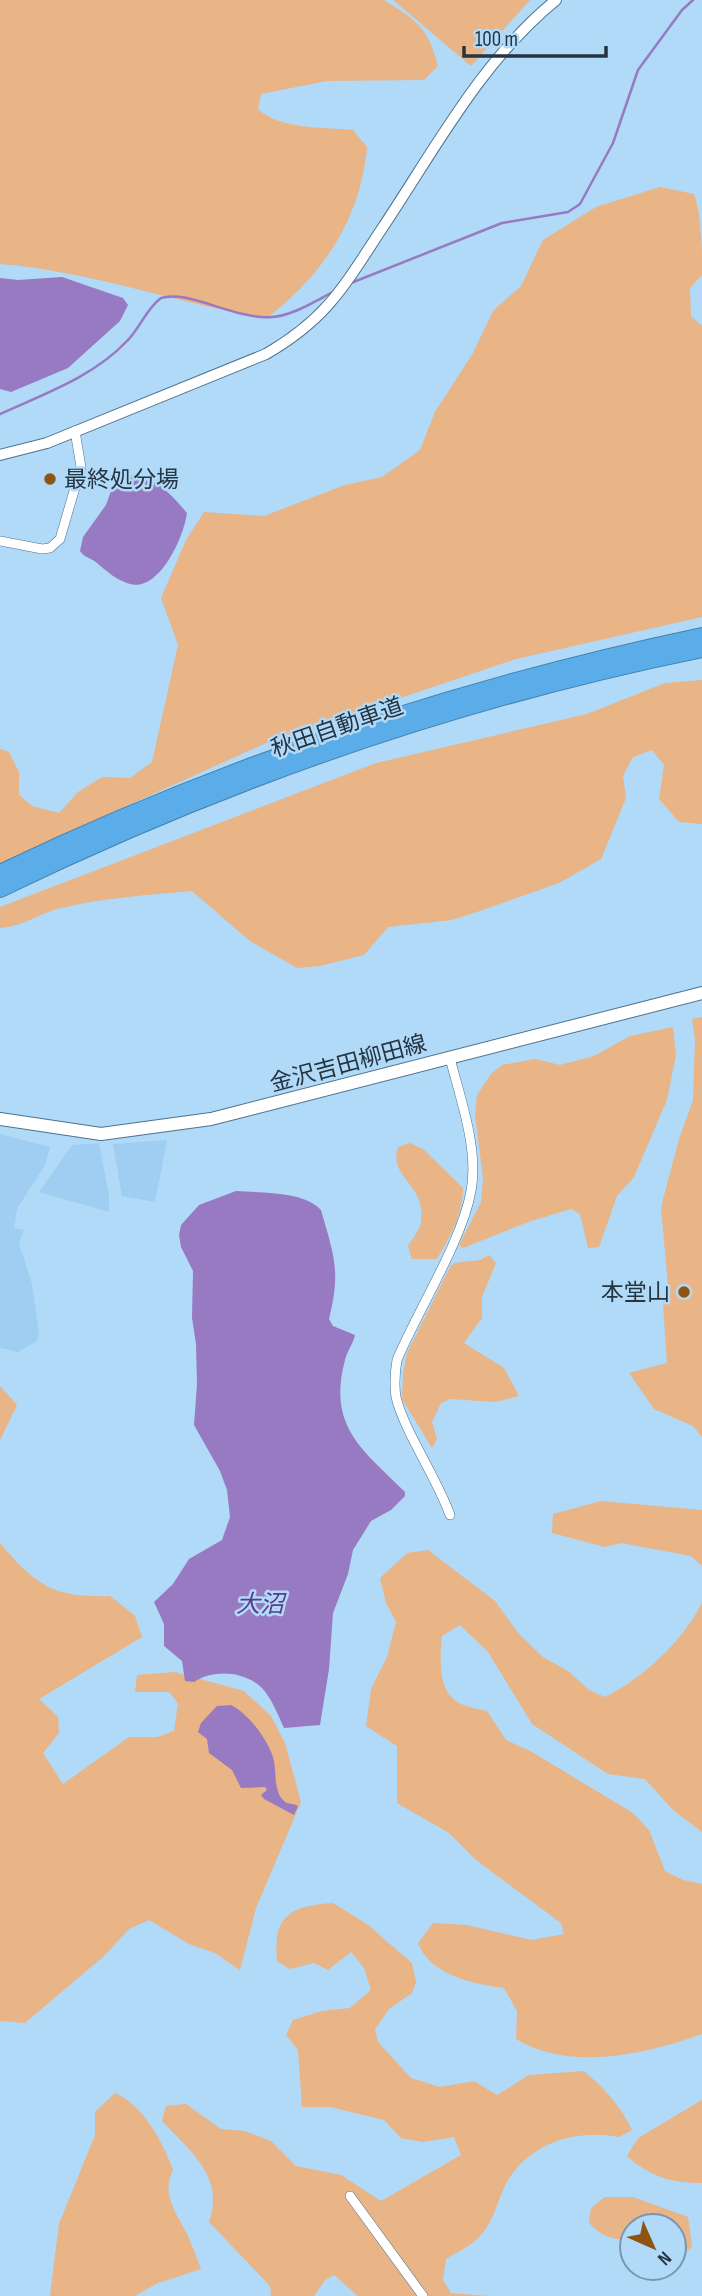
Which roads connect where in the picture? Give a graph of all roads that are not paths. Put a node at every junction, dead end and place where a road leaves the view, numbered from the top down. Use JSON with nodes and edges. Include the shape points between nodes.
{"nodes":[{"id":1,"x":556,"y":0,"type":"edge"},
{"id":2,"x":75,"y":431,"type":"junction"},
{"id":3,"x":0,"y":455,"type":"edge"},
{"id":4,"x":0,"y":541,"type":"edge"},
{"id":5,"x":702,"y":636,"type":"edge"},
{"id":6,"x":702,"y":649,"type":"edge"},
{"id":7,"x":0,"y":873,"type":"edge"},
{"id":8,"x":0,"y":889,"type":"edge"},
{"id":9,"x":702,"y":993,"type":"edge"},
{"id":10,"x":450,"y":1058,"type":"junction"},
{"id":11,"x":0,"y":1119,"type":"edge"},
{"id":12,"x":450,"y":1516,"type":"dead end"},
{"id":13,"x":350,"y":2196,"type":"dead end"},
{"id":14,"x":423,"y":2296,"type":"edge"}],
"edges":[{"from":1,"to":2,"type":"street","via":[[496,59],[339,295],[299,335],[266,354]]},
{"from":2,"to":3,"type":"street"},
{"from":2,"to":4,"type":"street","via":[[81,467],[60,539],[42,549]]},
{"from":5,"to":7,"type":"highway","name":"秋田自動車道","via":[[577,664],[376,723],[193,789]]},
{"from":6,"to":8,"type":"highway","name":"秋田自動車道","via":[[567,681],[380,736],[197,802]]},
{"from":9,"to":10,"type":"main road","name":"金沢吉田柳田線"},
{"from":10,"to":11,"type":"main road","name":"金沢吉田柳田線","via":[[285,1101],[151,1129],[101,1133]]},
{"from":10,"to":12,"type":"street","via":[[467,1130],[471,1190],[462,1220],[397,1360],[394,1381],[397,1399]]},
{"from":13,"to":14,"type":"street"}]}
